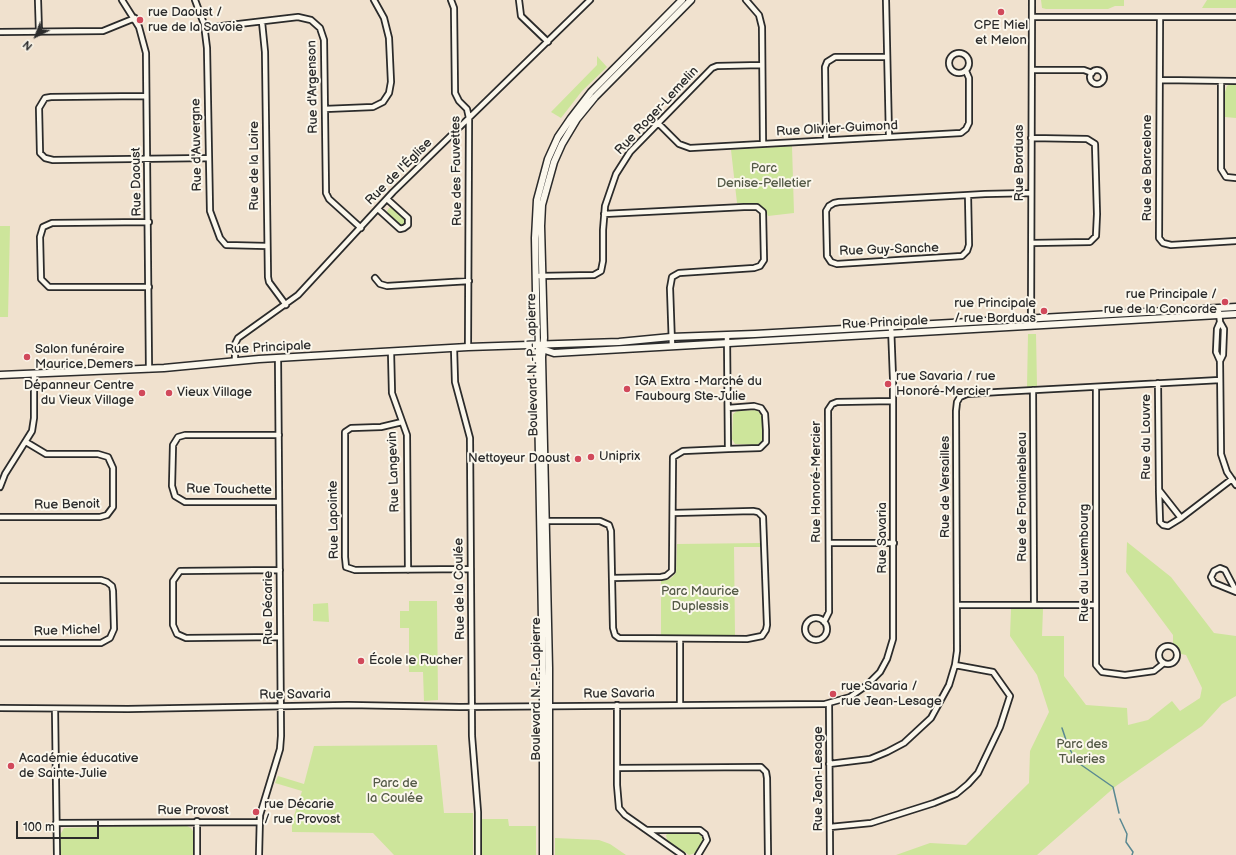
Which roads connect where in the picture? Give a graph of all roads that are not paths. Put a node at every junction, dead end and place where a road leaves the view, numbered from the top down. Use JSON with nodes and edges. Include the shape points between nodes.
{"nodes":[{"id":1,"x":38,"y":0,"type":"edge"},
{"id":2,"x":122,"y":0,"type":"edge"},
{"id":3,"x":195,"y":0,"type":"edge"},
{"id":4,"x":374,"y":0,"type":"edge"},
{"id":5,"x":451,"y":0,"type":"edge"},
{"id":6,"x":519,"y":0,"type":"edge"},
{"id":7,"x":590,"y":0,"type":"edge"},
{"id":8,"x":682,"y":0,"type":"edge"},
{"id":9,"x":691,"y":0,"type":"edge"},
{"id":10,"x":746,"y":0,"type":"edge"},
{"id":11,"x":886,"y":0,"type":"edge"},
{"id":12,"x":1032,"y":0,"type":"edge"},
{"id":13,"x":1032,"y":17,"type":"junction"},
{"id":14,"x":1160,"y":17,"type":"junction"},
{"id":15,"x":1236,"y":17,"type":"edge"},
{"id":16,"x":135,"y":18,"type":"junction"},
{"id":17,"x":262,"y":22,"type":"junction"},
{"id":18,"x":205,"y":28,"type":"junction"},
{"id":19,"x":0,"y":32,"type":"edge"},
{"id":20,"x":39,"y":32,"type":"junction"},
{"id":21,"x":548,"y":42,"type":"junction"},
{"id":22,"x":887,"y":57,"type":"junction"},
{"id":23,"x":762,"y":65,"type":"junction"},
{"id":24,"x":966,"y":70,"type":"junction"},
{"id":25,"x":1032,"y":70,"type":"junction"},
{"id":26,"x":1092,"y":73,"type":"dead end"},
{"id":27,"x":1160,"y":80,"type":"junction"},
{"id":28,"x":1236,"y":80,"type":"edge"},
{"id":29,"x":1221,"y":81,"type":"junction"},
{"id":30,"x":146,"y":96,"type":"junction"},
{"id":31,"x":325,"y":109,"type":"junction"},
{"id":32,"x":469,"y":118,"type":"junction"},
{"id":33,"x":658,"y":123,"type":"junction"},
{"id":34,"x":889,"y":136,"type":"junction"},
{"id":35,"x":1032,"y":138,"type":"junction"},
{"id":36,"x":826,"y":140,"type":"junction"},
{"id":37,"x":763,"y":144,"type":"junction"},
{"id":38,"x":209,"y":158,"type":"junction"},
{"id":39,"x":147,"y":159,"type":"junction"},
{"id":40,"x":1236,"y":178,"type":"edge"},
{"id":41,"x":1031,"y":193,"type":"junction"},
{"id":42,"x":968,"y":195,"type":"junction"},
{"id":43,"x":387,"y":199,"type":"junction"},
{"id":44,"x":378,"y":209,"type":"junction"},
{"id":45,"x":604,"y":214,"type":"junction"},
{"id":46,"x":148,"y":222,"type":"junction"},
{"id":47,"x":361,"y":228,"type":"junction"},
{"id":48,"x":1236,"y":241,"type":"edge"},
{"id":49,"x":1032,"y":243,"type":"junction"},
{"id":50,"x":267,"y":246,"type":"junction"},
{"id":51,"x":539,"y":276,"type":"junction"},
{"id":52,"x":375,"y":278,"type":"dead end"},
{"id":53,"x":469,"y":281,"type":"junction"},
{"id":54,"x":149,"y":287,"type":"junction"},
{"id":55,"x":286,"y":306,"type":"junction"},
{"id":56,"x":1236,"y":307,"type":"edge"},
{"id":57,"x":1219,"y":308,"type":"junction"},
{"id":58,"x":1236,"y":314,"type":"edge"},
{"id":59,"x":1031,"y":318,"type":"junction"},
{"id":60,"x":1220,"y":319,"type":"junction"},
{"id":61,"x":891,"y":326,"type":"junction"},
{"id":62,"x":1031,"y":326,"type":"junction"},
{"id":63,"x":891,"y":334,"type":"junction"},
{"id":64,"x":727,"y":336,"type":"junction"},
{"id":65,"x":671,"y":337,"type":"junction"},
{"id":66,"x":727,"y":343,"type":"junction"},
{"id":67,"x":672,"y":345,"type":"junction"},
{"id":68,"x":468,"y":347,"type":"junction"},
{"id":69,"x":541,"y":347,"type":"junction"},
{"id":70,"x":454,"y":348,"type":"junction"},
{"id":71,"x":391,"y":352,"type":"junction"},
{"id":72,"x":278,"y":358,"type":"junction"},
{"id":73,"x":235,"y":360,"type":"junction"},
{"id":74,"x":149,"y":369,"type":"junction"},
{"id":75,"x":34,"y":374,"type":"junction"},
{"id":76,"x":0,"y":375,"type":"edge"},
{"id":77,"x":1220,"y":380,"type":"junction"},
{"id":78,"x":1158,"y":383,"type":"junction"},
{"id":79,"x":1096,"y":387,"type":"junction"},
{"id":80,"x":1032,"y":390,"type":"junction"},
{"id":81,"x":893,"y":401,"type":"junction"},
{"id":82,"x":728,"y":408,"type":"junction"},
{"id":83,"x":402,"y":422,"type":"junction"},
{"id":84,"x":279,"y":435,"type":"junction"},
{"id":85,"x":26,"y":442,"type":"junction"},
{"id":86,"x":728,"y":449,"type":"junction"},
{"id":87,"x":1232,"y":480,"type":"junction"},
{"id":88,"x":1236,"y":485,"type":"edge"},
{"id":89,"x":0,"y":487,"type":"edge"},
{"id":90,"x":1158,"y":490,"type":"junction"},
{"id":91,"x":279,"y":502,"type":"junction"},
{"id":92,"x":673,"y":513,"type":"junction"},
{"id":93,"x":0,"y":517,"type":"edge"},
{"id":94,"x":1181,"y":518,"type":"junction"},
{"id":95,"x":543,"y":521,"type":"junction"},
{"id":96,"x":829,"y":543,"type":"junction"},
{"id":97,"x":894,"y":543,"type":"junction"},
{"id":98,"x":471,"y":569,"type":"junction"},
{"id":99,"x":280,"y":570,"type":"junction"},
{"id":100,"x":408,"y":570,"type":"junction"},
{"id":101,"x":612,"y":578,"type":"junction"},
{"id":102,"x":0,"y":580,"type":"edge"},
{"id":103,"x":1236,"y":592,"type":"edge"},
{"id":104,"x":1034,"y":604,"type":"junction"},
{"id":105,"x":957,"y":605,"type":"junction"},
{"id":106,"x":1095,"y":605,"type":"junction"},
{"id":107,"x":824,"y":622,"type":"junction"},
{"id":108,"x":280,"y":637,"type":"junction"},
{"id":109,"x":680,"y":639,"type":"junction"},
{"id":110,"x":0,"y":643,"type":"edge"},
{"id":111,"x":1164,"y":663,"type":"dead end"},
{"id":112,"x":956,"y":665,"type":"junction"},
{"id":113,"x":829,"y":703,"type":"junction"},
{"id":114,"x":680,"y":704,"type":"junction"},
{"id":115,"x":617,"y":705,"type":"junction"},
{"id":116,"x":472,"y":706,"type":"junction"},
{"id":117,"x":546,"y":706,"type":"junction"},
{"id":118,"x":280,"y":707,"type":"junction"},
{"id":119,"x":0,"y":708,"type":"edge"},
{"id":120,"x":55,"y":708,"type":"junction"},
{"id":121,"x":829,"y":764,"type":"junction"},
{"id":122,"x":617,"y":768,"type":"junction"},
{"id":123,"x":197,"y":822,"type":"junction"},
{"id":124,"x":259,"y":822,"type":"junction"},
{"id":125,"x":56,"y":823,"type":"junction"},
{"id":126,"x":830,"y":827,"type":"junction"},
{"id":127,"x":646,"y":830,"type":"junction"},
{"id":128,"x":57,"y":855,"type":"edge"},
{"id":129,"x":197,"y":855,"type":"edge"},
{"id":130,"x":259,"y":855,"type":"edge"},
{"id":131,"x":478,"y":855,"type":"edge"},
{"id":132,"x":543,"y":855,"type":"edge"},
{"id":133,"x":549,"y":855,"type":"edge"},
{"id":134,"x":682,"y":855,"type":"edge"},
{"id":135,"x":698,"y":855,"type":"edge"},
{"id":136,"x":768,"y":855,"type":"edge"},
{"id":137,"x":830,"y":855,"type":"edge"}],
"edges":[{"from":1,"to":20,"type":"street"},
{"from":2,"to":16,"type":"street","name":"Rue Daoust"},
{"from":3,"to":18,"type":"street","name":"Rue d'Auvergne"},
{"from":4,"to":31,"type":"street","via":[[384,18],[389,38],[389,93],[382,102],[373,107]]},
{"from":5,"to":32,"type":"street","name":"Rue des Fauvettes","via":[[454,8],[455,93],[467,109]]},
{"from":6,"to":21,"type":"street","via":[[521,16]]},
{"from":7,"to":21,"type":"street","name":"Rue de l'Église"},
{"from":8,"to":51,"type":"street","name":"Boulevard N.-P.-Lapierre","via":[[589,95],[558,137],[548,159],[537,200],[535,222]]},
{"from":9,"to":51,"type":"street","name":"Boulevard N.-P.-Lapierre","via":[[590,103],[562,144],[542,205]]},
{"from":10,"to":23,"type":"street","via":[[761,20]]},
{"from":11,"to":22,"type":"street"},
{"from":12,"to":13,"type":"street","name":"Rue Borduas"},
{"from":13,"to":14,"type":"street"},
{"from":13,"to":25,"type":"street","name":"Rue Borduas"},
{"from":14,"to":15,"type":"street"},
{"from":14,"to":27,"type":"street","name":"Rue de Barcelone"},
{"from":16,"to":20,"type":"street","via":[[103,31]]},
{"from":16,"to":30,"type":"street","name":"Rue Daoust","via":[[144,42]]},
{"from":17,"to":18,"type":"street","name":"Rue d'Argenson"},
{"from":17,"to":31,"type":"street","name":"Rue d'Argenson","via":[[303,18],[314,22],[320,28],[324,40]]},
{"from":17,"to":50,"type":"street","name":"Rue de la Loire","via":[[265,58]]},
{"from":18,"to":38,"type":"street","name":"Rue d'Auvergne"},
{"from":19,"to":20,"type":"street"},
{"from":21,"to":32,"type":"street","name":"Rue de l'Église"},
{"from":22,"to":34,"type":"street"},
{"from":22,"to":36,"type":"street","via":[[834,57],[827,62]]},
{"from":23,"to":33,"type":"street","name":"Rue Roger-Lemelin","via":[[713,67]]},
{"from":23,"to":37,"type":"street"},
{"from":24,"to":24,"type":"street","name":"Rue Olivier-Guimond","via":[[969,66],[967,57],[958,54],[952,56],[949,62],[953,71],[960,73]]},
{"from":24,"to":34,"type":"street","name":"Rue Olivier-Guimond","via":[[969,78],[969,123],[963,132]]},
{"from":25,"to":26,"type":"street","via":[[1084,70]]},
{"from":25,"to":35,"type":"street","name":"Rue Borduas"},
{"from":27,"to":29,"type":"street"},
{"from":27,"to":48,"type":"street","name":"Rue de Barcelone","via":[[1160,240],[1171,245]]},
{"from":28,"to":29,"type":"street"},
{"from":29,"to":40,"type":"street","via":[[1221,169],[1226,177]]},
{"from":30,"to":39,"type":"street","name":"Rue Daoust"},
{"from":30,"to":39,"type":"street","via":[[45,98],[39,108],[39,148],[42,155],[50,160]]},
{"from":31,"to":47,"type":"street","name":"Rue d'Argenson","via":[[326,193],[329,199]]},
{"from":32,"to":43,"type":"street","name":"Rue de l'Église"},
{"from":32,"to":53,"type":"street","name":"Rue des Fauvettes"},
{"from":33,"to":37,"type":"street","name":"Rue Olivier-Guimond","via":[[686,148]]},
{"from":33,"to":45,"type":"street","name":"Rue Roger-Lemelin","via":[[630,152],[618,171],[610,188]]},
{"from":34,"to":36,"type":"street","name":"Rue Olivier-Guimond"},
{"from":35,"to":41,"type":"street","name":"Rue Borduas"},
{"from":35,"to":49,"type":"street","via":[[1091,140],[1096,146],[1097,162],[1096,237],[1087,242]]},
{"from":36,"to":37,"type":"street","name":"Rue Olivier-Guimond"},
{"from":38,"to":39,"type":"street"},
{"from":38,"to":50,"type":"street","name":"Rue d'Auvergne","via":[[209,208],[221,241],[231,246]]},
{"from":39,"to":46,"type":"street","name":"Rue Daoust"},
{"from":41,"to":42,"type":"street","name":"Rue Guy-Sanche"},
{"from":41,"to":49,"type":"street","name":"Rue Borduas"},
{"from":42,"to":42,"type":"street","name":"Rue Guy-Sanche","via":[[968,247],[962,256],[837,264],[827,256],[826,211],[832,203]]},
{"from":43,"to":44,"type":"street","name":"Rue de l'Église"},
{"from":43,"to":44,"type":"street","via":[[408,218],[408,226],[400,228]]},
{"from":44,"to":47,"type":"street","name":"Rue de l'Église"},
{"from":45,"to":51,"type":"street","name":"Rue Roger-Lemelin","via":[[601,271],[594,275]]},
{"from":45,"to":65,"type":"street","via":[[751,207],[757,207],[763,212],[764,260],[760,266],[680,273],[672,277]]},
{"from":46,"to":54,"type":"street","name":"Rue Daoust"},
{"from":46,"to":54,"type":"street","via":[[52,223],[43,227],[40,237],[41,275],[44,284],[49,287]]},
{"from":47,"to":55,"type":"street","name":"Rue de l'Église"},
{"from":49,"to":59,"type":"street","name":"Rue Borduas"},
{"from":50,"to":55,"type":"street","name":"Rue de la Loire","via":[[268,279]]},
{"from":51,"to":69,"type":"street","name":"Boulevard N.-P.-Lapierre"},
{"from":52,"to":53,"type":"street","via":[[380,284],[387,286]]},
{"from":53,"to":68,"type":"street","name":"Rue des Fauvettes"},
{"from":54,"to":74,"type":"street","name":"Rue Daoust"},
{"from":55,"to":73,"type":"street","name":"Rue de l'Église","via":[[238,338],[235,344]]},
{"from":56,"to":57,"type":"street","name":"Rue Principale"},
{"from":57,"to":59,"type":"street","name":"Rue Principale"},
{"from":57,"to":60,"type":"street"},
{"from":58,"to":60,"type":"street","name":"Rue Principale"},
{"from":59,"to":61,"type":"street","name":"Rue Principale"},
{"from":59,"to":62,"type":"street","name":"Rue Borduas"},
{"from":60,"to":62,"type":"street","name":"Rue Principale"},
{"from":60,"to":77,"type":"street","via":[[1216,352],[1220,361]]},
{"from":61,"to":63,"type":"street","name":"Rue Savaria"},
{"from":61,"to":64,"type":"street","name":"Rue Principale"},
{"from":62,"to":63,"type":"street","name":"Rue Principale"},
{"from":63,"to":66,"type":"street","name":"Rue Principale"},
{"from":63,"to":81,"type":"street","name":"Rue Savaria"},
{"from":64,"to":65,"type":"street","name":"Rue Principale"},
{"from":64,"to":66,"type":"street"},
{"from":65,"to":67,"type":"street"},
{"from":65,"to":69,"type":"street","name":"Rue Principale"},
{"from":66,"to":67,"type":"street","name":"Rue Principale"},
{"from":66,"to":82,"type":"street"},
{"from":67,"to":69,"type":"street","name":"Rue Principale","via":[[554,353]]},
{"from":68,"to":69,"type":"street","name":"Rue Principale"},
{"from":68,"to":70,"type":"street","name":"Rue Principale"},
{"from":69,"to":95,"type":"street","name":"Boulevard N.-P.-Lapierre"},
{"from":70,"to":71,"type":"street","name":"Rue Principale"},
{"from":70,"to":98,"type":"street","name":"Rue de la Coulée","via":[[455,382],[470,433]]},
{"from":71,"to":72,"type":"street","name":"Rue Principale"},
{"from":71,"to":83,"type":"street","name":"Rue Langevin","via":[[392,393]]},
{"from":72,"to":73,"type":"street","name":"Rue Principale"},
{"from":72,"to":84,"type":"street","name":"Rue Décarie"},
{"from":73,"to":74,"type":"street","name":"Rue Principale"},
{"from":74,"to":75,"type":"street","name":"Rue Principale"},
{"from":75,"to":76,"type":"street","name":"Rue Principale"},
{"from":75,"to":85,"type":"street","via":[[34,423]]},
{"from":77,"to":78,"type":"street","name":"Rue de Versailles"},
{"from":77,"to":87,"type":"street","via":[[1221,454]]},
{"from":78,"to":79,"type":"street","name":"Rue de Versailles"},
{"from":78,"to":90,"type":"street","name":"Rue du Louvre"},
{"from":79,"to":80,"type":"street","name":"Rue de Versailles"},
{"from":79,"to":106,"type":"street","name":"Rue du Luxembourg"},
{"from":80,"to":104,"type":"street","name":"Rue de Fontainebleau"},
{"from":80,"to":105,"type":"street","name":"Rue de Versailles","via":[[967,394],[960,396],[957,402]]},
{"from":81,"to":96,"type":"street","name":"Rue Honoré-Mercier","via":[[839,402],[829,407]]},
{"from":81,"to":97,"type":"street","name":"Rue Savaria"},
{"from":82,"to":86,"type":"street"},
{"from":82,"to":86,"type":"street","via":[[761,408],[765,414],[766,430],[766,442],[760,448]]},
{"from":83,"to":100,"type":"street","name":"Rue Langevin","via":[[407,435]]},
{"from":83,"to":100,"type":"street","name":"Rue Lapointe","via":[[376,428],[351,428],[345,432],[345,562],[348,568],[355,570]]},
{"from":84,"to":91,"type":"street","name":"Rue Décarie"},
{"from":84,"to":91,"type":"street","name":"Rue Touchette","via":[[178,437],[173,445],[172,486],[175,496],[185,502]]},
{"from":85,"to":89,"type":"street","via":[[5,474]]},
{"from":85,"to":93,"type":"street","name":"Rue Benoit","via":[[46,454],[98,454],[108,457],[113,468],[113,507],[109,514],[100,517]]},
{"from":86,"to":92,"type":"street","via":[[682,451],[675,454],[672,463]]},
{"from":87,"to":88,"type":"street"},
{"from":87,"to":94,"type":"street","name":"Rue du Louvre"},
{"from":90,"to":94,"type":"street","name":"Rue du Louvre"},
{"from":90,"to":94,"type":"street","name":"Rue du Louvre","via":[[1160,522],[1168,526]]},
{"from":91,"to":99,"type":"street","name":"Rue Décarie"},
{"from":92,"to":101,"type":"street","via":[[671,573],[661,577]]},
{"from":92,"to":109,"type":"street","via":[[756,512],[762,515],[765,521],[767,625],[764,635],[753,639]]},
{"from":95,"to":101,"type":"street","via":[[600,521],[608,524],[611,531]]},
{"from":95,"to":117,"type":"street","name":"Boulevard N.-P.-Lapierre"},
{"from":96,"to":97,"type":"street"},
{"from":96,"to":107,"type":"street","name":"Rue Honoré-Mercier","via":[[828,612]]},
{"from":97,"to":113,"type":"street","name":"Rue Savaria","via":[[894,631],[891,651],[883,668],[871,682],[850,697]]},
{"from":98,"to":100,"type":"street","name":"Rue Lapointe"},
{"from":98,"to":116,"type":"street","name":"Rue de la Coulée"},
{"from":99,"to":108,"type":"street","name":"Rue Décarie"},
{"from":99,"to":108,"type":"street","via":[[180,571],[173,581],[173,625],[177,634],[186,638]]},
{"from":101,"to":109,"type":"street","via":[[613,628],[616,636],[626,639]]},
{"from":102,"to":110,"type":"street","name":"Rue Michel","via":[[107,582],[113,591],[114,629],[110,638],[101,643]]},
{"from":103,"to":103,"type":"street","via":[[1225,570],[1220,568],[1214,571],[1211,577],[1214,583]]},
{"from":104,"to":105,"type":"street"},
{"from":104,"to":106,"type":"street"},
{"from":105,"to":112,"type":"street","name":"Rue de Versailles"},
{"from":106,"to":111,"type":"street","name":"Rue du Luxembourg","via":[[1095,660],[1098,669],[1133,675],[1154,670]]},
{"from":107,"to":107,"type":"street","name":"Rue Honoré-Mercier","via":[[809,621],[805,626],[806,633],[813,638],[824,636],[828,629]]},
{"from":108,"to":118,"type":"street","name":"Rue Décarie"},
{"from":109,"to":114,"type":"street"},
{"from":112,"to":121,"type":"street","name":"Rue de Versailles","via":[[938,707],[908,740],[874,758],[854,763]]},
{"from":112,"to":126,"type":"street","via":[[993,672],[1010,696],[1000,727],[978,773],[956,794],[934,803],[876,822]]},
{"from":113,"to":114,"type":"street","name":"Rue Savaria"},
{"from":113,"to":121,"type":"street","name":"Rue Jean-Lesage"},
{"from":114,"to":115,"type":"street","name":"Rue Savaria"},
{"from":115,"to":117,"type":"street","name":"Rue Savaria"},
{"from":115,"to":122,"type":"street"},
{"from":116,"to":117,"type":"street","name":"Rue Savaria"},
{"from":116,"to":118,"type":"street","name":"Rue Savaria"},
{"from":116,"to":131,"type":"street","name":"Rue de la Coulée"},
{"from":117,"to":132,"type":"street","name":"Boulevard N.-P.-Lapierre"},
{"from":117,"to":133,"type":"street","name":"Boulevard N.-P.-Lapierre"},
{"from":118,"to":120,"type":"street","name":"Rue Savaria"},
{"from":118,"to":124,"type":"street","name":"Rue Décarie","via":[[280,749]]},
{"from":119,"to":120,"type":"street","name":"Rue Savaria"},
{"from":120,"to":125,"type":"street"},
{"from":121,"to":126,"type":"street","name":"Rue Jean-Lesage"},
{"from":122,"to":127,"type":"street","via":[[619,808]]},
{"from":122,"to":136,"type":"street","via":[[761,767],[767,778]]},
{"from":123,"to":124,"type":"street","name":"Rue Provost"},
{"from":123,"to":125,"type":"street","name":"Rue Provost"},
{"from":123,"to":129,"type":"street"},
{"from":124,"to":130,"type":"street","name":"Rue Décarie"},
{"from":125,"to":128,"type":"street"},
{"from":126,"to":137,"type":"street","name":"Rue Jean-Lesage"},
{"from":127,"to":134,"type":"street"},
{"from":127,"to":135,"type":"street","via":[[700,830],[707,840]]}]}
